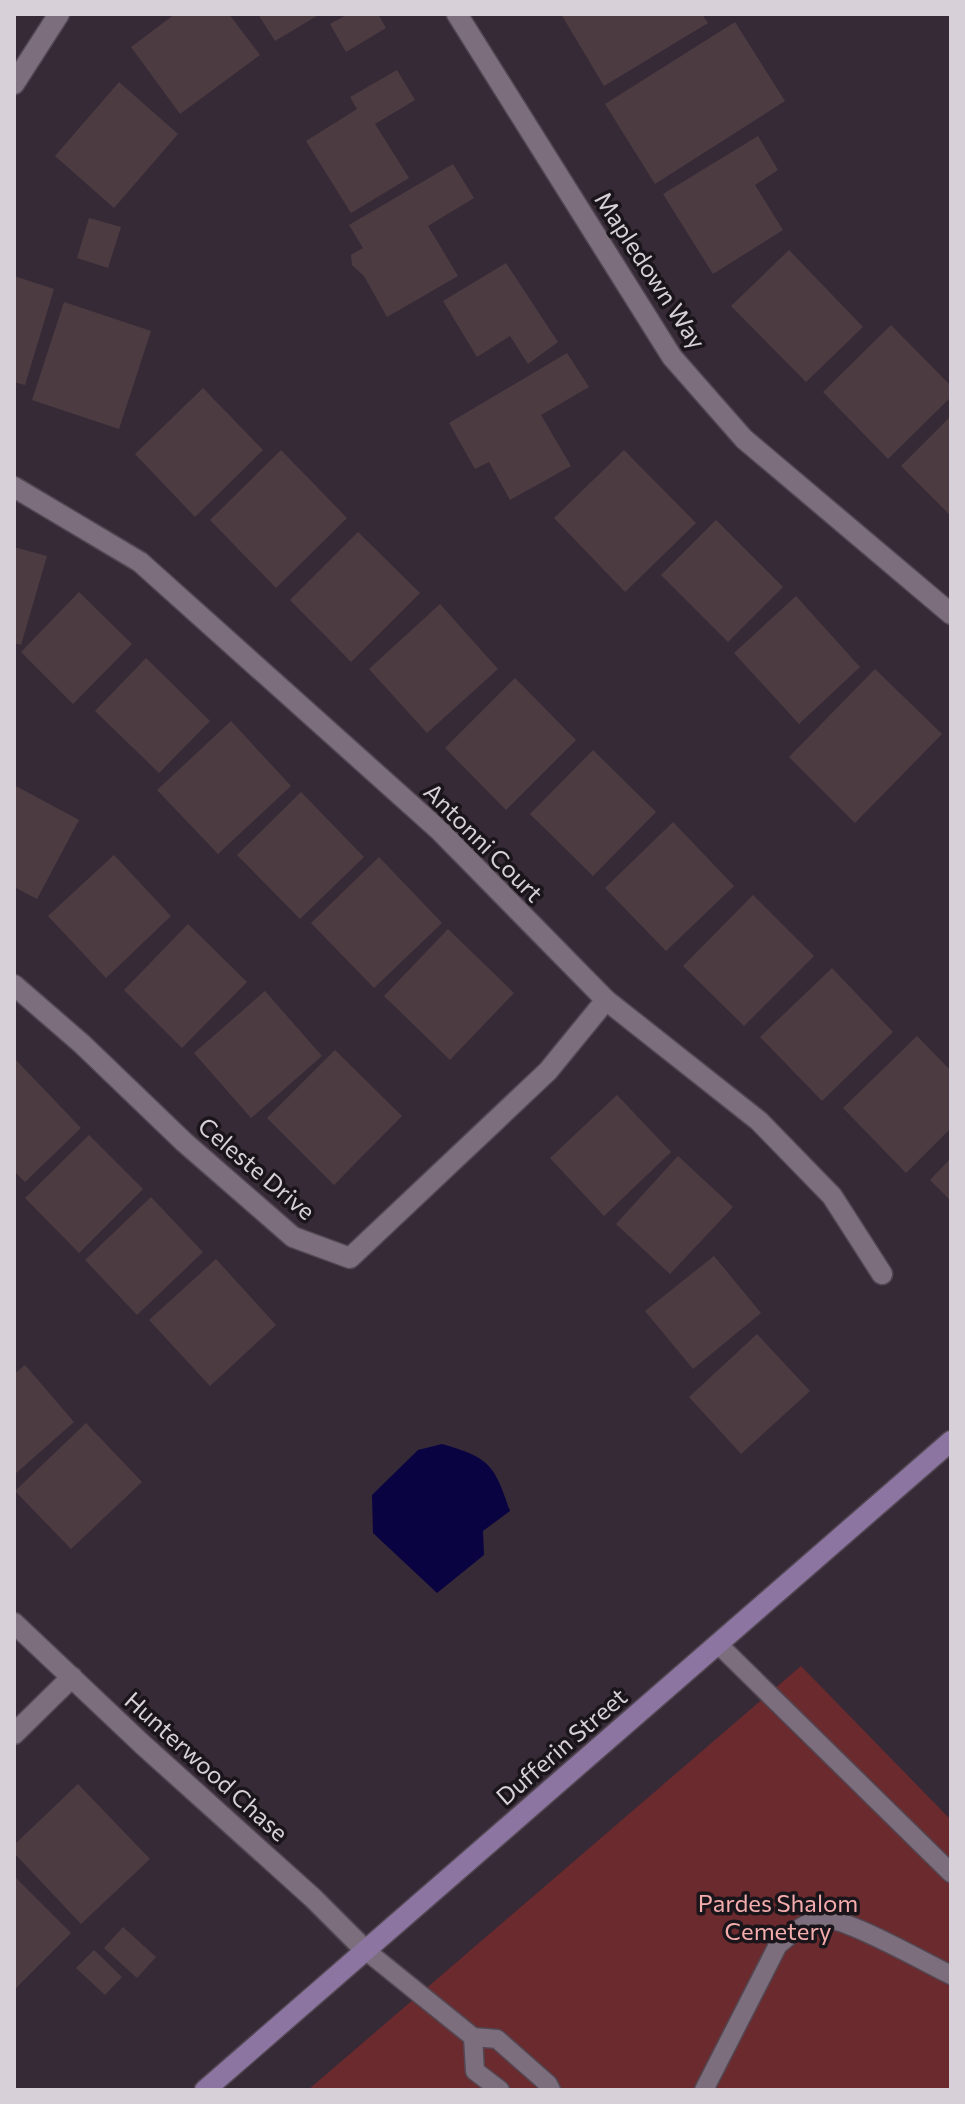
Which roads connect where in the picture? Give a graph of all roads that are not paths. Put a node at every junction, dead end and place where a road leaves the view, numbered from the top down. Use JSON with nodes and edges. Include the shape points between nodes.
{"nodes":[{"id":1,"x":59,"y":14,"type":"edge"},
{"id":2,"x":457,"y":14,"type":"edge"},
{"id":3,"x":14,"y":84,"type":"edge"},
{"id":4,"x":14,"y":487,"type":"edge"},
{"id":5,"x":951,"y":614,"type":"edge"},
{"id":6,"x":14,"y":985,"type":"edge"},
{"id":7,"x":606,"y":1000,"type":"junction"},
{"id":8,"x":882,"y":1274,"type":"dead end"},
{"id":9,"x":951,"y":1441,"type":"edge"},
{"id":10,"x":14,"y":1623,"type":"edge"},
{"id":11,"x":719,"y":1645,"type":"junction"},
{"id":12,"x":72,"y":1677,"type":"junction"},
{"id":13,"x":14,"y":1734,"type":"edge"},
{"id":14,"x":951,"y":1873,"type":"edge"},
{"id":15,"x":364,"y":1949,"type":"junction"},
{"id":16,"x":951,"y":1975,"type":"edge"},
{"id":17,"x":473,"y":2037,"type":"junction"},
{"id":18,"x":205,"y":2090,"type":"edge"},
{"id":19,"x":500,"y":2090,"type":"edge"},
{"id":20,"x":551,"y":2090,"type":"edge"},
{"id":21,"x":704,"y":2090,"type":"edge"}],
"edges":[{"from":1,"to":3,"type":"street"},
{"from":2,"to":5,"type":"street","name":"Mapledown Way","via":[[672,357],[744,439]]},
{"from":4,"to":7,"type":"street","name":"Antonni Court","via":[[140,562],[439,830]]},
{"from":6,"to":7,"type":"street","name":"Celeste Drive","via":[[293,1237],[350,1258],[548,1071]]},
{"from":7,"to":8,"type":"street","name":"Antonni Court","via":[[759,1121],[832,1196]]},
{"from":9,"to":11,"type":"main road","name":"Dufferin Street"},
{"from":10,"to":12,"type":"street","name":"Hunterwood Chase"},
{"from":11,"to":14,"type":"lane"},
{"from":11,"to":15,"type":"main road","name":"Dufferin Street"},
{"from":12,"to":13,"type":"street"},
{"from":12,"to":15,"type":"street","name":"Hunterwood Chase"},
{"from":15,"to":17,"type":"lane"},
{"from":15,"to":18,"type":"main road","name":"Dufferin Street"},
{"from":16,"to":21,"type":"lane","via":[[845,1923],[822,1918],[778,1945]]},
{"from":17,"to":19,"type":"lane","via":[[475,2071]]},
{"from":17,"to":20,"type":"lane","via":[[497,2039]]}]}
